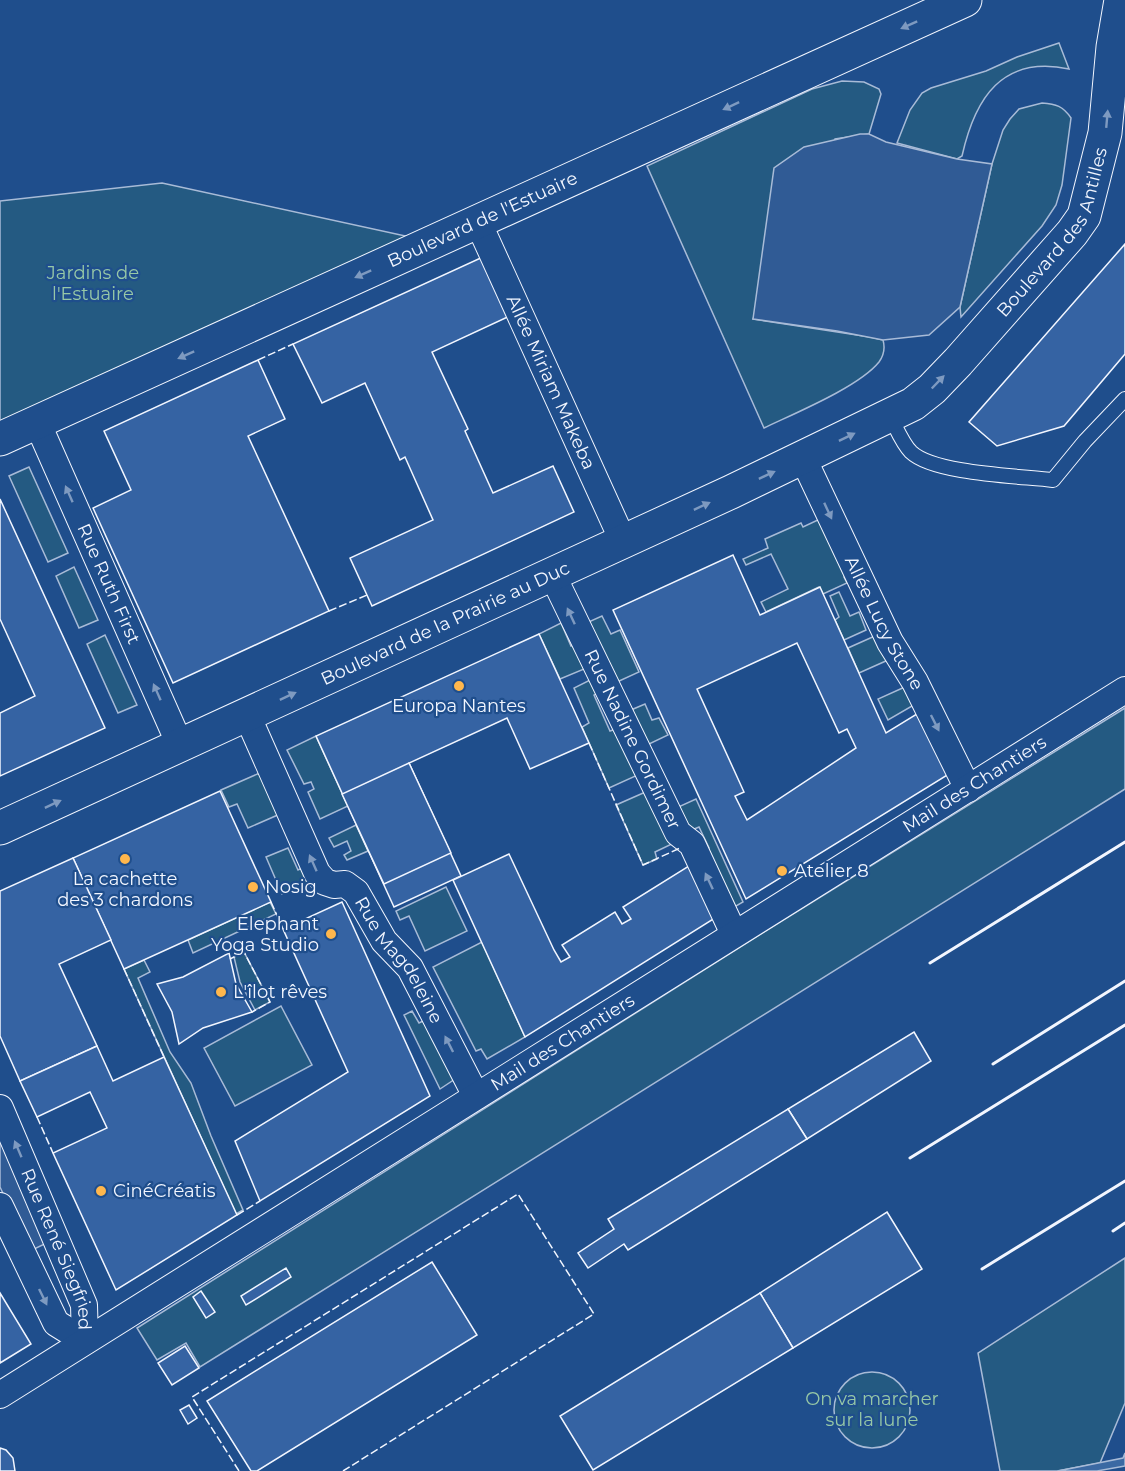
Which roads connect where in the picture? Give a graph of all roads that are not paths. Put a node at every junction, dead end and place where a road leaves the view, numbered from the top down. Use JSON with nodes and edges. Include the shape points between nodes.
{"nodes":[{"id":1,"x":965,"y":0,"type":"edge"},
{"id":2,"x":1121,"y":0,"type":"edge"},
{"id":3,"x":478,"y":222,"type":"junction"},
{"id":4,"x":1125,"y":399,"type":"edge"},
{"id":5,"x":890,"y":416,"type":"junction"},
{"id":6,"x":37,"y":422,"type":"junction"},
{"id":7,"x":0,"y":439,"type":"edge"},
{"id":8,"x":803,"y":458,"type":"junction"},
{"id":9,"x":623,"y":541,"type":"junction"},
{"id":10,"x":552,"y":574,"type":"junction"},
{"id":11,"x":1125,"y":690,"type":"edge"},
{"id":12,"x":247,"y":715,"type":"junction"},
{"id":13,"x":180,"y":745,"type":"junction"},
{"id":14,"x":968,"y":789,"type":"junction"},
{"id":15,"x":0,"y":828,"type":"edge"},
{"id":16,"x":734,"y":934,"type":"junction"},
{"id":17,"x":476,"y":1096,"type":"junction"},
{"id":18,"x":0,"y":1108,"type":"edge"},
{"id":19,"x":0,"y":1206,"type":"edge"},
{"id":20,"x":62,"y":1251,"type":"junction"},
{"id":21,"x":29,"y":1267,"type":"junction"},
{"id":22,"x":84,"y":1305,"type":"junction"},
{"id":23,"x":56,"y":1323,"type":"junction"},
{"id":24,"x":85,"y":1341,"type":"junction"},
{"id":25,"x":0,"y":1395,"type":"edge"}],
"edges":[{"from":1,"to":3,"type":"main road","name":"Boulevard de l'Estuaire","one_way":true},
{"from":5,"to":2,"type":"main road","name":"Boulevard des Antilles","one_way":true,"via":[[913,404],[938,382],[1084,216],[1105,133]]},
{"from":3,"to":6,"type":"main road","name":"Boulevard de l'Estuaire","one_way":true},
{"from":3,"to":9,"type":"street","name":"Allée Miriam Makeba"},
{"from":4,"to":5,"type":"lane","via":[[1053,480],[951,469],[925,461],[911,452]]},
{"from":8,"to":5,"type":"main road","name":"Boulevard de la Prairie au Duc","one_way":true},
{"from":6,"to":7,"type":"main road","name":"Boulevard de l'Estuaire"},
{"from":13,"to":6,"type":"street","name":"Rue Ruth First","one_way":true},
{"from":9,"to":8,"type":"main road","name":"Boulevard de la Prairie au Duc","one_way":true},
{"from":8,"to":14,"type":"street","name":"Allée Lucy Stone","one_way":true,"via":[[887,635]]},
{"from":9,"to":10,"type":"main road","name":"Boulevard de la Prairie au Duc"},
{"from":12,"to":10,"type":"main road","name":"Boulevard de la Prairie au Duc","one_way":true},
{"from":16,"to":10,"type":"street","name":"Rue Nadine Gordimer","one_way":true,"via":[[692,844],[678,833]]},
{"from":11,"to":14,"type":"street","name":"Mail des Chantiers"},
{"from":12,"to":13,"type":"main road","name":"Boulevard de la Prairie au Duc"},
{"from":17,"to":12,"type":"street","name":"Rue Magdeleine","one_way":true,"via":[[410,968],[384,941],[356,892],[345,884],[325,882],[317,873]]},
{"from":15,"to":13,"type":"main road","name":"Boulevard de la Prairie au Duc","one_way":true},
{"from":14,"to":16,"type":"street","name":"Mail des Chantiers"},
{"from":16,"to":17,"type":"street","name":"Mail des Chantiers"},
{"from":17,"to":24,"type":"street","name":"Mail des Chantiers"},
{"from":20,"to":18,"type":"street","name":"Rue René Siegfried","one_way":true},
{"from":19,"to":21,"type":"street","name":"Rue René Siegfried"},
{"from":20,"to":21,"type":"street","via":[[50,1263]]},
{"from":20,"to":22,"type":"street","name":"Rue René Siegfried"},
{"from":21,"to":23,"type":"street","name":"Rue René Siegfried","one_way":true},
{"from":22,"to":23,"type":"street"},
{"from":22,"to":24,"type":"street","name":"Rue René Siegfried"},
{"from":23,"to":24,"type":"street","name":"Rue René Siegfried"},
{"from":24,"to":25,"type":"street","name":"Mail des Chantiers"}]}
